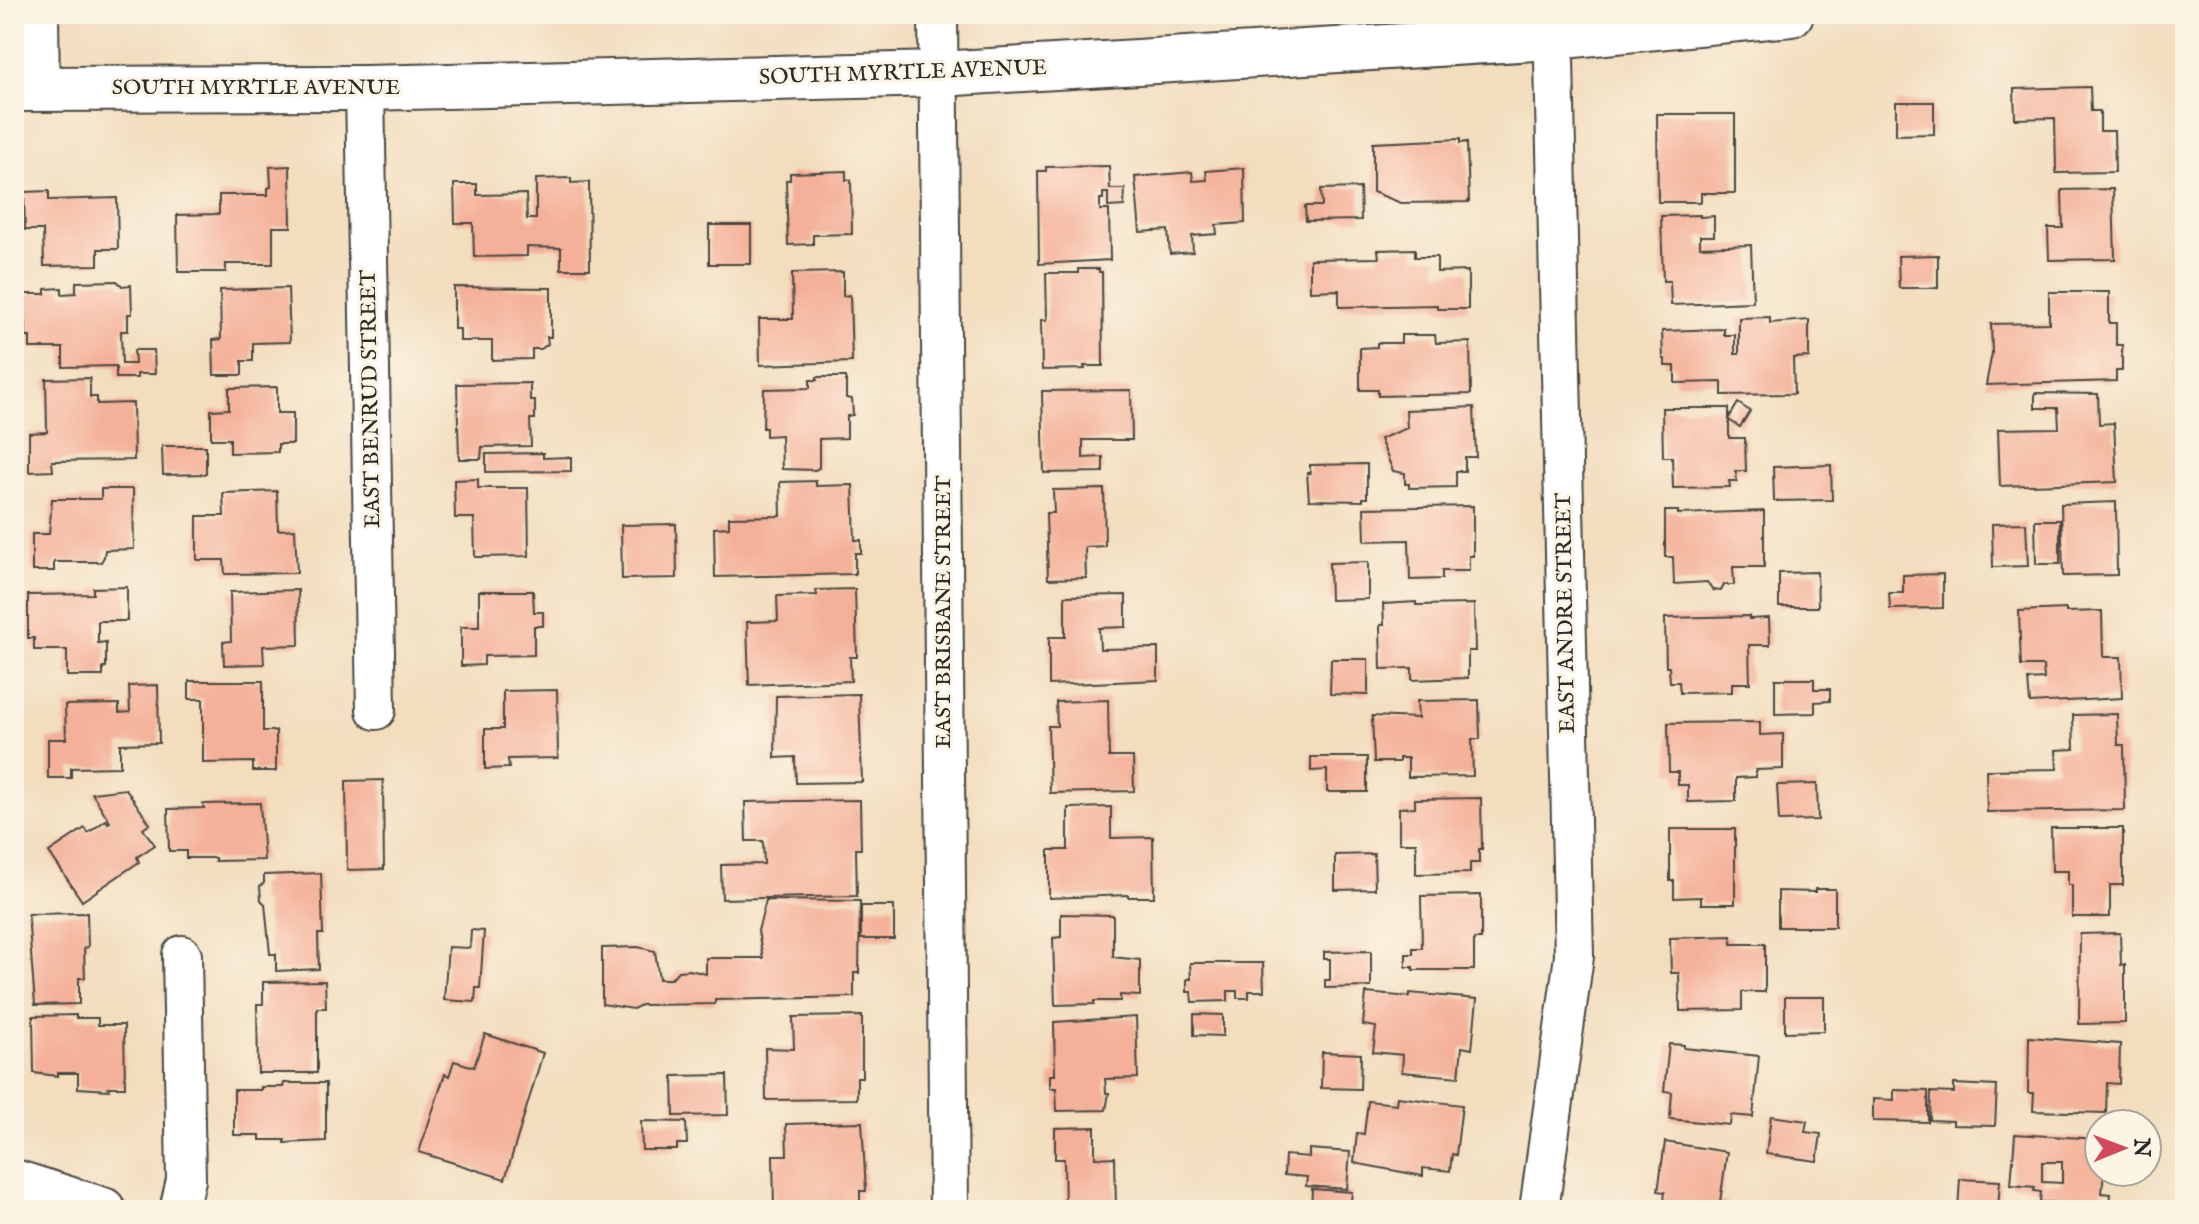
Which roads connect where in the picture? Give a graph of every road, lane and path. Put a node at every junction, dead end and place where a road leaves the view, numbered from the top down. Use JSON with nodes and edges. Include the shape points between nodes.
{"nodes":[{"id":1,"x":39,"y":14,"type":"edge"},
{"id":2,"x":938,"y":14,"type":"edge"},
{"id":3,"x":1791,"y":14,"type":"edge"},
{"id":4,"x":1553,"y":26,"type":"edge"},
{"id":5,"x":939,"y":74,"type":"junction"},
{"id":6,"x":365,"y":88,"type":"junction"},
{"id":7,"x":27,"y":89,"type":"edge"},
{"id":8,"x":376,"y":710,"type":"dead end"},
{"id":9,"x":182,"y":955,"type":"dead end"},
{"id":10,"x":14,"y":1182,"type":"edge"},
{"id":11,"x":103,"y":1210,"type":"edge"},
{"id":12,"x":179,"y":1210,"type":"edge"},
{"id":13,"x":949,"y":1210,"type":"edge"},
{"id":14,"x":1539,"y":1210,"type":"edge"}],
"edges":[{"from":1,"to":7,"type":"street"},
{"from":2,"to":5,"type":"street","name":"EAST BRISBANE STREET"},
{"from":3,"to":4,"type":"main road","name":"SOUTH MYRTLE AVENUE"},
{"from":4,"to":5,"type":"main road","name":"SOUTH MYRTLE AVENUE"},
{"from":4,"to":14,"type":"street","name":"EAST ANDRE STREET","via":[[1574,956]]},
{"from":5,"to":6,"type":"main road","name":"SOUTH MYRTLE AVENUE"},
{"from":5,"to":13,"type":"street","name":"EAST BRISBANE STREET"},
{"from":6,"to":7,"type":"main road","name":"SOUTH MYRTLE AVENUE"},
{"from":6,"to":8,"type":"street","name":"EAST BENRUD STREET"},
{"from":9,"to":12,"type":"street","via":[[186,1180]]},
{"from":10,"to":11,"type":"main road"}]}
